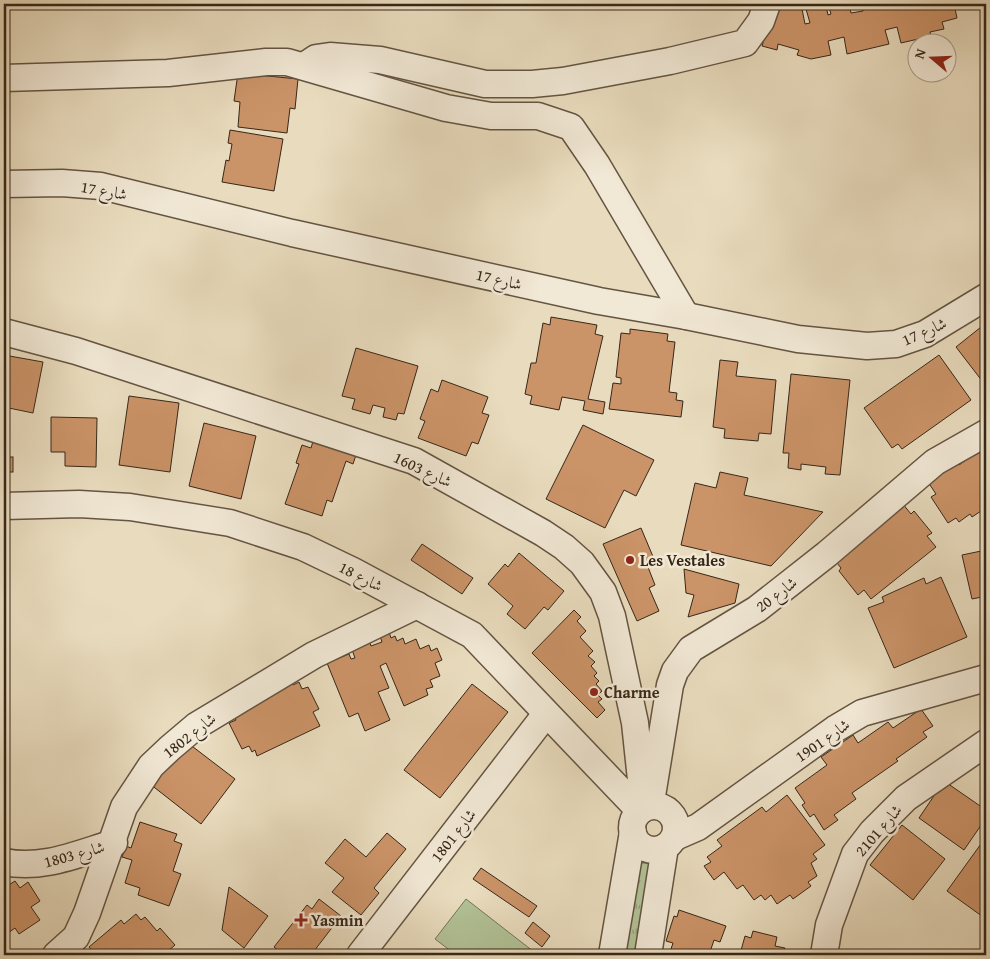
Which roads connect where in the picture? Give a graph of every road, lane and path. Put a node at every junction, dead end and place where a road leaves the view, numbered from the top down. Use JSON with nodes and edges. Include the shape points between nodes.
{"nodes":[{"id":1,"x":767,"y":4,"type":"edge"},
{"id":2,"x":304,"y":66,"type":"junction"},
{"id":3,"x":4,"y":78,"type":"edge"},
{"id":4,"x":4,"y":184,"type":"edge"},
{"id":5,"x":986,"y":297,"type":"edge"},
{"id":6,"x":686,"y":316,"type":"junction"},
{"id":7,"x":4,"y":332,"type":"edge"},
{"id":8,"x":986,"y":433,"type":"edge"},
{"id":9,"x":4,"y":506,"type":"edge"},
{"id":10,"x":417,"y":605,"type":"junction"},
{"id":11,"x":986,"y":678,"type":"edge"},
{"id":12,"x":546,"y":714,"type":"junction"},
{"id":13,"x":986,"y":743,"type":"edge"},
{"id":14,"x":642,"y":815,"type":"junction"},
{"id":15,"x":670,"y":842,"type":"junction"},
{"id":16,"x":114,"y":843,"type":"junction"},
{"id":17,"x":4,"y":862,"type":"edge"},
{"id":18,"x":56,"y":955,"type":"edge"},
{"id":19,"x":360,"y":955,"type":"edge"},
{"id":20,"x":612,"y":955,"type":"edge"},
{"id":21,"x":648,"y":955,"type":"edge"},
{"id":22,"x":824,"y":955,"type":"edge"}],
"edges":[{"from":1,"to":2,"type":"street","via":[[761,21],[745,43],[563,81],[486,84],[380,60],[330,56],[316,58]]},
{"from":2,"to":3,"type":"street","via":[[266,62],[168,73]]},
{"from":2,"to":6,"type":"street","via":[[446,108],[491,116],[538,116],[571,127]]},
{"from":4,"to":6,"type":"street","name":"شارع 17","via":[[101,186],[292,233],[580,297]]},
{"from":5,"to":6,"type":"street","name":"شارع 17","via":[[925,334],[896,344],[867,346],[798,339]]},
{"from":7,"to":14,"type":"street","name":"شارع 1603","via":[[76,351],[414,461],[564,547],[582,563],[604,592],[612,616],[635,723]]},
{"from":8,"to":14,"type":"street","name":"شارع 20","via":[[935,462],[828,554],[757,609],[692,650],[675,671],[670,685]]},
{"from":9,"to":10,"type":"street","name":"شارع 18","via":[[79,504],[130,507],[230,523],[303,547]]},
{"from":10,"to":12,"type":"street","name":"شارع 18","via":[[472,634]]},
{"from":10,"to":16,"type":"street","name":"شارع 1802","via":[[314,656],[196,726],[146,773],[124,807]]},
{"from":11,"to":15,"type":"street","name":"شارع 1901","via":[[862,713]]},
{"from":12,"to":14,"type":"street","name":"شارع 18"},
{"from":12,"to":19,"type":"street","name":"شارع 1801"},
{"from":13,"to":22,"type":"street","name":"شارع 2101","via":[[906,798],[855,854],[829,926]]},
{"from":14,"to":15,"type":"street","via":[[661,807],[672,816],[675,822]]},
{"from":14,"to":15,"type":"street","via":[[635,839],[645,848],[659,850]]},
{"from":14,"to":20,"type":"street","name":"شارع 20"},
{"from":15,"to":21,"type":"street"},
{"from":16,"to":17,"type":"street","name":"شارع 1803","via":[[50,863],[23,865]]},
{"from":16,"to":18,"type":"street","name":"شارع 1802","via":[[76,937]]}]}
